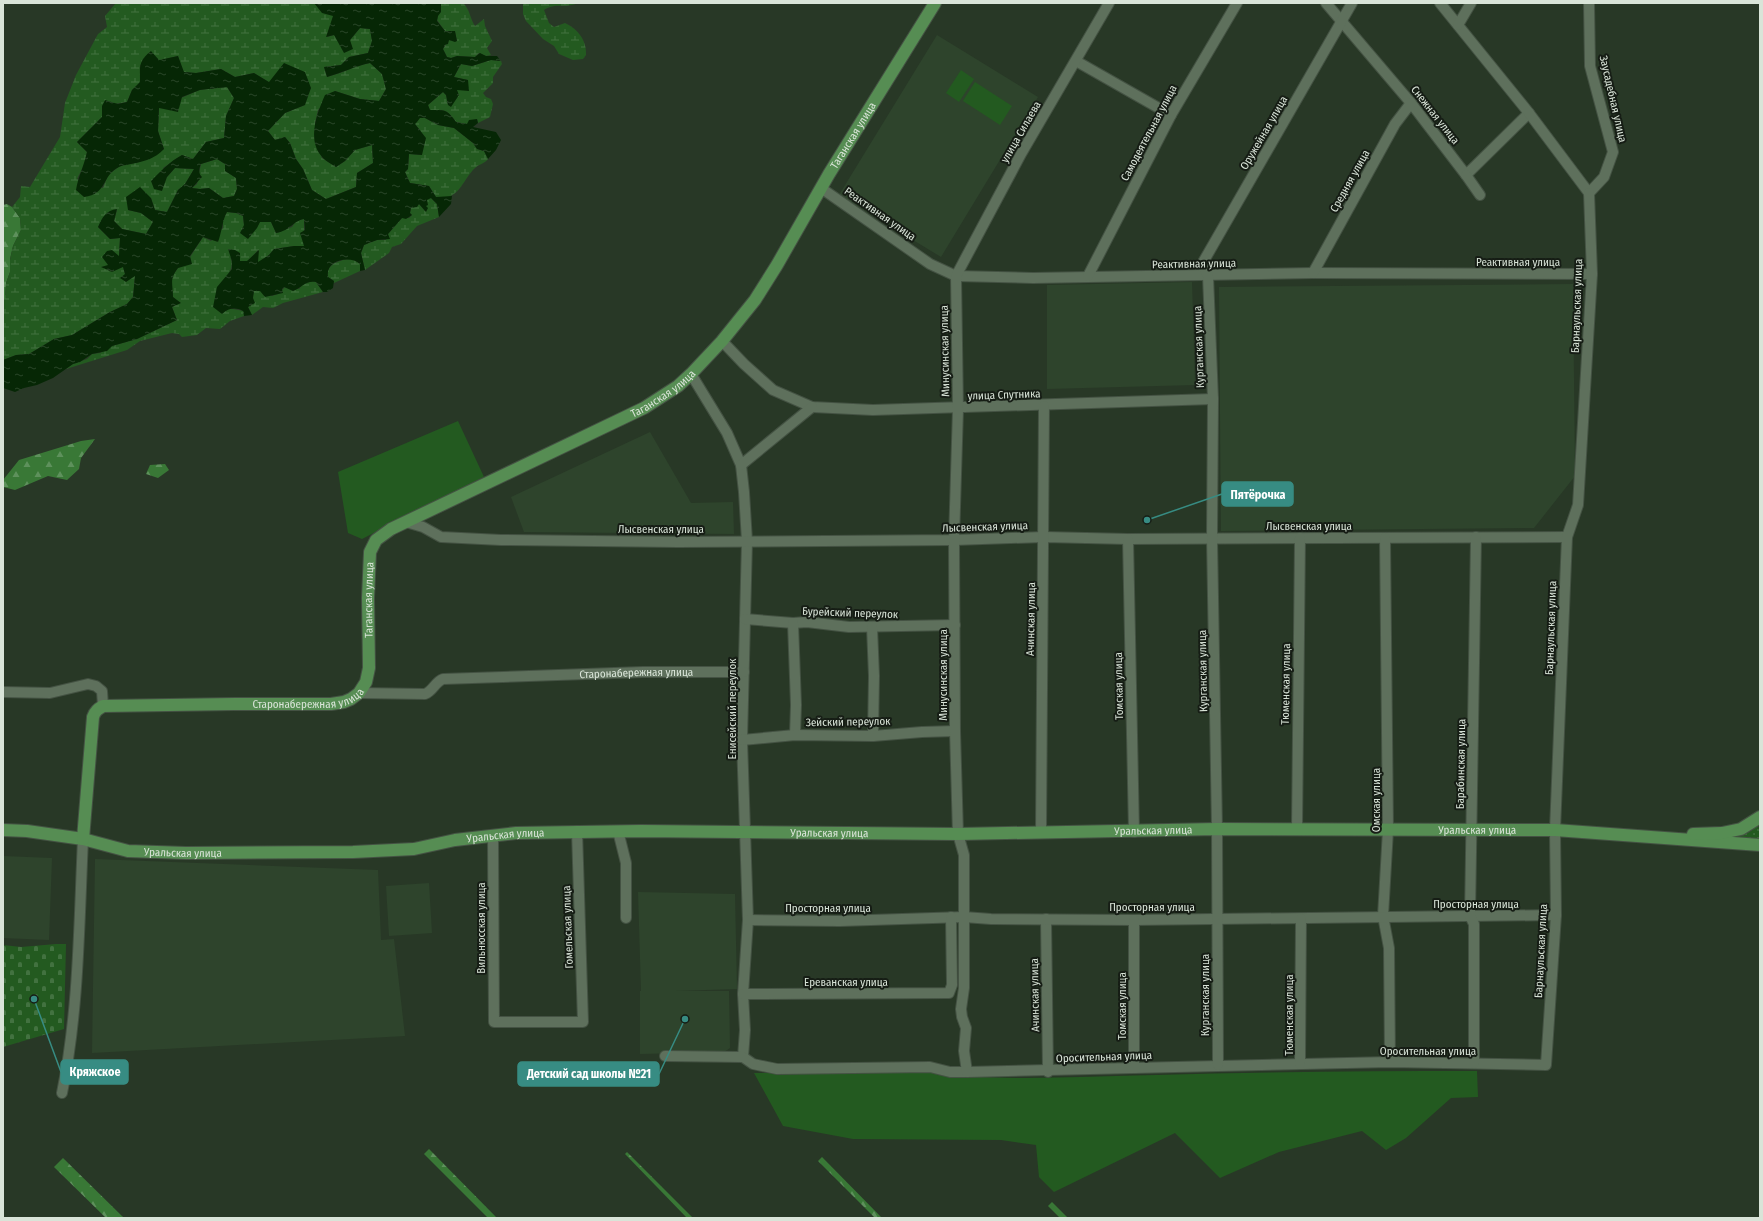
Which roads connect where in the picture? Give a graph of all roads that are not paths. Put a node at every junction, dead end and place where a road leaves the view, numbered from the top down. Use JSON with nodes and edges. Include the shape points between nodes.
{"nodes":[{"id":1,"x":935,"y":3,"type":"edge"},
{"id":2,"x":1109,"y":3,"type":"edge"},
{"id":3,"x":1237,"y":3,"type":"edge"},
{"id":4,"x":1326,"y":3,"type":"edge"},
{"id":5,"x":1352,"y":3,"type":"edge"},
{"id":6,"x":1440,"y":3,"type":"edge"},
{"id":7,"x":1471,"y":3,"type":"edge"},
{"id":8,"x":1589,"y":3,"type":"edge"},
{"id":9,"x":1341,"y":21,"type":"junction"},
{"id":10,"x":1458,"y":25,"type":"junction"},
{"id":11,"x":1076,"y":61,"type":"junction"},
{"id":12,"x":1411,"y":103,"type":"junction"},
{"id":13,"x":1529,"y":113,"type":"junction"},
{"id":14,"x":1171,"y":115,"type":"junction"},
{"id":15,"x":1466,"y":175,"type":"junction"},
{"id":16,"x":822,"y":188,"type":"junction"},
{"id":17,"x":1589,"y":193,"type":"junction"},
{"id":18,"x":1480,"y":195,"type":"dead end"},
{"id":19,"x":1313,"y":273,"type":"junction"},
{"id":20,"x":1592,"y":274,"type":"junction"},
{"id":21,"x":956,"y":276,"type":"junction"},
{"id":22,"x":1088,"y":276,"type":"junction"},
{"id":23,"x":1208,"y":276,"type":"junction"},
{"id":24,"x":722,"y":341,"type":"junction"},
{"id":25,"x":691,"y":374,"type":"junction"},
{"id":26,"x":1213,"y":400,"type":"junction"},
{"id":27,"x":1044,"y":406,"type":"junction"},
{"id":28,"x":812,"y":407,"type":"junction"},
{"id":29,"x":958,"y":409,"type":"junction"},
{"id":30,"x":741,"y":466,"type":"junction"},
{"id":31,"x":406,"y":522,"type":"junction"},
{"id":32,"x":1044,"y":537,"type":"junction"},
{"id":33,"x":1476,"y":537,"type":"junction"},
{"id":34,"x":1567,"y":537,"type":"junction"},
{"id":35,"x":1212,"y":538,"type":"junction"},
{"id":36,"x":1300,"y":538,"type":"junction"},
{"id":37,"x":1385,"y":538,"type":"junction"},
{"id":38,"x":1128,"y":539,"type":"junction"},
{"id":39,"x":954,"y":540,"type":"junction"},
{"id":40,"x":746,"y":541,"type":"junction"},
{"id":41,"x":745,"y":619,"type":"junction"},
{"id":42,"x":793,"y":623,"type":"junction"},
{"id":43,"x":955,"y":625,"type":"junction"},
{"id":44,"x":872,"y":627,"type":"junction"},
{"id":45,"x":744,"y":672,"type":"junction"},
{"id":46,"x":3,"y":692,"type":"edge"},
{"id":47,"x":359,"y":693,"type":"junction"},
{"id":48,"x":103,"y":706,"type":"junction"},
{"id":49,"x":955,"y":731,"type":"junction"},
{"id":50,"x":795,"y":735,"type":"junction"},
{"id":51,"x":873,"y":736,"type":"junction"},
{"id":52,"x":742,"y":740,"type":"junction"},
{"id":53,"x":1760,"y":817,"type":"edge"},
{"id":54,"x":1218,"y":829,"type":"junction"},
{"id":55,"x":3,"y":830,"type":"edge"},
{"id":56,"x":1297,"y":830,"type":"junction"},
{"id":57,"x":1388,"y":830,"type":"junction"},
{"id":58,"x":1472,"y":830,"type":"junction"},
{"id":59,"x":1555,"y":830,"type":"junction"},
{"id":60,"x":578,"y":831,"type":"junction"},
{"id":61,"x":618,"y":831,"type":"junction"},
{"id":62,"x":746,"y":831,"type":"junction"},
{"id":63,"x":1134,"y":832,"type":"junction"},
{"id":64,"x":1041,"y":833,"type":"junction"},
{"id":65,"x":493,"y":834,"type":"junction"},
{"id":66,"x":958,"y":834,"type":"junction"},
{"id":67,"x":1659,"y":837,"type":"junction"},
{"id":68,"x":83,"y":839,"type":"junction"},
{"id":69,"x":1760,"y":845,"type":"edge"},
{"id":70,"x":1556,"y":915,"type":"junction"},
{"id":71,"x":1383,"y":916,"type":"junction"},
{"id":72,"x":1470,"y":916,"type":"junction"},
{"id":73,"x":951,"y":917,"type":"junction"},
{"id":74,"x":964,"y":917,"type":"junction"},
{"id":75,"x":626,"y":918,"type":"dead end"},
{"id":76,"x":1046,"y":919,"type":"junction"},
{"id":77,"x":1217,"y":919,"type":"junction"},
{"id":78,"x":1301,"y":919,"type":"junction"},
{"id":79,"x":748,"y":920,"type":"junction"},
{"id":80,"x":1134,"y":920,"type":"junction"},
{"id":81,"x":744,"y":994,"type":"junction"},
{"id":82,"x":494,"y":1022,"type":"joint"},
{"id":83,"x":666,"y":1056,"type":"dead end"},
{"id":84,"x":743,"y":1057,"type":"junction"},
{"id":85,"x":1390,"y":1062,"type":"junction"},
{"id":86,"x":1474,"y":1063,"type":"junction"},
{"id":87,"x":1300,"y":1064,"type":"junction"},
{"id":88,"x":1218,"y":1065,"type":"junction"},
{"id":89,"x":1546,"y":1066,"type":"joint"},
{"id":90,"x":1134,"y":1068,"type":"junction"},
{"id":91,"x":967,"y":1072,"type":"junction"},
{"id":92,"x":1048,"y":1072,"type":"junction"},
{"id":93,"x":62,"y":1093,"type":"dead end"}],
"edges":[{"from":1,"to":16,"type":"main road","name":"Таганская улица"},
{"from":2,"to":11,"type":"street","name":"улица Силаева"},
{"from":3,"to":14,"type":"street","name":"Самодеятельная улица"},
{"from":4,"to":9,"type":"street","name":"Снежная улица"},
{"from":5,"to":9,"type":"street","name":"Оружейная улица"},
{"from":6,"to":10,"type":"street"},
{"from":7,"to":10,"type":"street"},
{"from":8,"to":17,"type":"street","name":"Заусадебная улица","via":[[1590,66],[1613,152],[1604,177]]},
{"from":9,"to":12,"type":"street","name":"Снежная улица"},
{"from":9,"to":23,"type":"street","name":"Оружейная улица","via":[[1202,264]]},
{"from":10,"to":13,"type":"street"},
{"from":11,"to":14,"type":"street"},
{"from":11,"to":21,"type":"street","name":"улица Силаева","via":[[1021,154]]},
{"from":12,"to":15,"type":"street","name":"Снежная улица"},
{"from":12,"to":19,"type":"street","name":"Средняя улица","via":[[1395,124]]},
{"from":13,"to":15,"type":"street"},
{"from":13,"to":17,"type":"street"},
{"from":14,"to":22,"type":"street","name":"Самодеятельная улица"},
{"from":15,"to":18,"type":"street","name":"Снежная улица"},
{"from":16,"to":21,"type":"street","name":"Реактивная улица","via":[[930,264]]},
{"from":16,"to":24,"type":"main road","name":"Таганская улица","via":[[755,300]]},
{"from":17,"to":20,"type":"street","name":"Барнаульская улица"},
{"from":19,"to":20,"type":"street","name":"Реактивная улица"},
{"from":19,"to":23,"type":"street","name":"Реактивная улица"},
{"from":20,"to":34,"type":"street","name":"Барнаульская улица","via":[[1578,505]]},
{"from":21,"to":22,"type":"street","name":"Реактивная улица"},
{"from":21,"to":29,"type":"street","name":"Минусинская улица"},
{"from":22,"to":23,"type":"street","name":"Реактивная улица"},
{"from":23,"to":26,"type":"street","name":"Курганская улица"},
{"from":24,"to":25,"type":"main road","name":"Таганская улица"},
{"from":24,"to":28,"type":"street","name":"улица Спутника","via":[[772,390]]},
{"from":25,"to":30,"type":"street","name":"Енисейский переулок","via":[[727,433]]},
{"from":25,"to":31,"type":"main road","name":"Таганская улица","via":[[678,386],[644,408]]},
{"from":26,"to":27,"type":"street","name":"улица Спутника"},
{"from":26,"to":35,"type":"street","name":"Курганская улица"},
{"from":27,"to":29,"type":"street","name":"улица Спутника"},
{"from":27,"to":32,"type":"street","name":"Ачинская улица"},
{"from":28,"to":29,"type":"street","name":"улица Спутника","via":[[873,410]]},
{"from":28,"to":30,"type":"street"},
{"from":29,"to":39,"type":"street","name":"Минусинская улица"},
{"from":30,"to":40,"type":"street","name":"Енисейский переулок"},
{"from":31,"to":40,"type":"street","name":"Лысвенская улица","via":[[423,527],[441,537],[454,538]]},
{"from":31,"to":47,"type":"main road","name":"Таганская улица","via":[[390,529],[376,540],[370,552],[369,668],[366,682]]},
{"from":32,"to":38,"type":"street","name":"Лысвенская улица"},
{"from":32,"to":39,"type":"street","name":"Лысвенская улица"},
{"from":32,"to":64,"type":"street","name":"Ачинская улица"},
{"from":33,"to":34,"type":"street","name":"Лысвенская улица"},
{"from":33,"to":37,"type":"street","name":"Лысвенская улица"},
{"from":33,"to":58,"type":"street","name":"Барабинская улица"},
{"from":34,"to":59,"type":"street","name":"Барнаульская улица"},
{"from":35,"to":36,"type":"street","name":"Лысвенская улица"},
{"from":35,"to":38,"type":"street","name":"Лысвенская улица"},
{"from":35,"to":54,"type":"street","name":"Курганская улица"},
{"from":36,"to":37,"type":"street","name":"Лысвенская улица"},
{"from":36,"to":56,"type":"street","name":"Тюменская улица"},
{"from":37,"to":57,"type":"street","name":"Омская улица"},
{"from":38,"to":63,"type":"street","name":"Томская улица"},
{"from":39,"to":40,"type":"street","name":"Лысвенская улица"},
{"from":39,"to":43,"type":"street","name":"Минусинская улица"},
{"from":40,"to":41,"type":"street","name":"Енисейский переулок"},
{"from":41,"to":42,"type":"street","name":"Бурейский переулок"},
{"from":41,"to":45,"type":"street","name":"Енисейский переулок"},
{"from":42,"to":44,"type":"street","name":"Бурейский переулок"},
{"from":42,"to":50,"type":"street"},
{"from":43,"to":44,"type":"street","name":"Бурейский переулок"},
{"from":43,"to":49,"type":"street","name":"Минусинская улица"},
{"from":44,"to":51,"type":"street"},
{"from":45,"to":47,"type":"street","name":"Старонабережная улица","via":[[643,672],[443,679],[438,680],[426,694]]},
{"from":45,"to":52,"type":"street","name":"Енисейский переулок"},
{"from":46,"to":48,"type":"street","via":[[50,693],[88,684],[102,691]]},
{"from":47,"to":48,"type":"main road","name":"Старонабережная улица","via":[[344,702],[331,704]]},
{"from":48,"to":68,"type":"main road","via":[[95,711],[93,717]]},
{"from":49,"to":51,"type":"street","name":"Зейский переулок"},
{"from":49,"to":66,"type":"street","name":"Минусинская улица"},
{"from":50,"to":51,"type":"street","name":"Зейский переулок"},
{"from":50,"to":52,"type":"street","name":"Зейский переулок"},
{"from":52,"to":62,"type":"street","name":"Енисейский переулок"},
{"from":53,"to":67,"type":"main road","name":"Уральская улица","via":[[1740,829],[1722,833]]},
{"from":54,"to":56,"type":"main road","name":"Уральская улица"},
{"from":54,"to":63,"type":"main road","name":"Уральская улица"},
{"from":54,"to":77,"type":"street","name":"Курганская улица"},
{"from":55,"to":68,"type":"main road","name":"Уральская улица"},
{"from":56,"to":57,"type":"main road","name":"Уральская улица"},
{"from":57,"to":58,"type":"main road","name":"Уральская улица"},
{"from":57,"to":71,"type":"street","name":"Омская улица"},
{"from":58,"to":59,"type":"main road","name":"Уральская улица"},
{"from":58,"to":72,"type":"street","name":"Барабинская улица"},
{"from":59,"to":67,"type":"main road","name":"Уральская улица"},
{"from":59,"to":70,"type":"street","name":"Барнаульская улица"},
{"from":60,"to":61,"type":"main road","name":"Уральская улица"},
{"from":60,"to":65,"type":"main road","name":"Уральская улица"},
{"from":60,"to":82,"type":"street","name":"Гомельская улица","via":[[583,1022]]},
{"from":61,"to":62,"type":"main road","name":"Уральская улица"},
{"from":61,"to":75,"type":"street","via":[[626,863]]},
{"from":62,"to":66,"type":"main road","name":"Уральская улица"},
{"from":62,"to":79,"type":"street","name":"Енисейский переулок"},
{"from":63,"to":64,"type":"main road","name":"Уральская улица"},
{"from":64,"to":66,"type":"main road","name":"Уральская улица"},
{"from":65,"to":68,"type":"main road","name":"Уральская улица","via":[[414,849],[261,853],[128,851]]},
{"from":65,"to":82,"type":"street","name":"Вильнюсская улица"},
{"from":66,"to":74,"type":"street","name":"Минусинская улица","via":[[964,855]]},
{"from":67,"to":69,"type":"main road","name":"Уральская улица"},
{"from":68,"to":93,"type":"street","via":[[74,1019]]},
{"from":70,"to":72,"type":"street","name":"Просторная улица"},
{"from":70,"to":89,"type":"street","name":"Барнаульская улица"},
{"from":71,"to":72,"type":"street","name":"Просторная улица"},
{"from":71,"to":78,"type":"street","name":"Просторная улица"},
{"from":71,"to":85,"type":"street","name":"Омская улица","via":[[1389,948]]},
{"from":72,"to":86,"type":"street","name":"Барабинская улица","via":[[1474,924]]},
{"from":73,"to":74,"type":"street","name":"Просторная улица"},
{"from":73,"to":79,"type":"street","name":"Просторная улица","via":[[840,921]]},
{"from":73,"to":81,"type":"street","name":"Ереванская улица","via":[[952,985],[949,993]]},
{"from":74,"to":76,"type":"street","name":"Просторная улица"},
{"from":74,"to":91,"type":"street","name":"Минусинская улица","via":[[964,988],[961,1009],[966,1028],[964,1051]]},
{"from":76,"to":80,"type":"street","name":"Просторная улица"},
{"from":76,"to":92,"type":"street","name":"Ачинская улица"},
{"from":77,"to":78,"type":"street","name":"Просторная улица"},
{"from":77,"to":80,"type":"street","name":"Просторная улица"},
{"from":77,"to":88,"type":"street","name":"Курганская улица"},
{"from":78,"to":87,"type":"street","name":"Тюменская улица"},
{"from":79,"to":81,"type":"street","name":"Енисейский переулок"},
{"from":80,"to":90,"type":"street","name":"Томская улица"},
{"from":81,"to":84,"type":"street","name":"Енисейский переулок"},
{"from":83,"to":84,"type":"street","name":"Оросительная улица"},
{"from":84,"to":91,"type":"street","name":"Оросительная улица","via":[[753,1064],[777,1069],[930,1067],[950,1072]]},
{"from":85,"to":86,"type":"street","name":"Оросительная улица"},
{"from":85,"to":87,"type":"street","name":"Оросительная улица"},
{"from":86,"to":89,"type":"street","name":"Оросительная улица"},
{"from":87,"to":88,"type":"street","name":"Оросительная улица","via":[[1242,1067]]},
{"from":88,"to":90,"type":"street","name":"Оросительная улица"},
{"from":90,"to":92,"type":"street","name":"Оросительная улица"},
{"from":91,"to":92,"type":"street","name":"Оросительная улица"}]}
